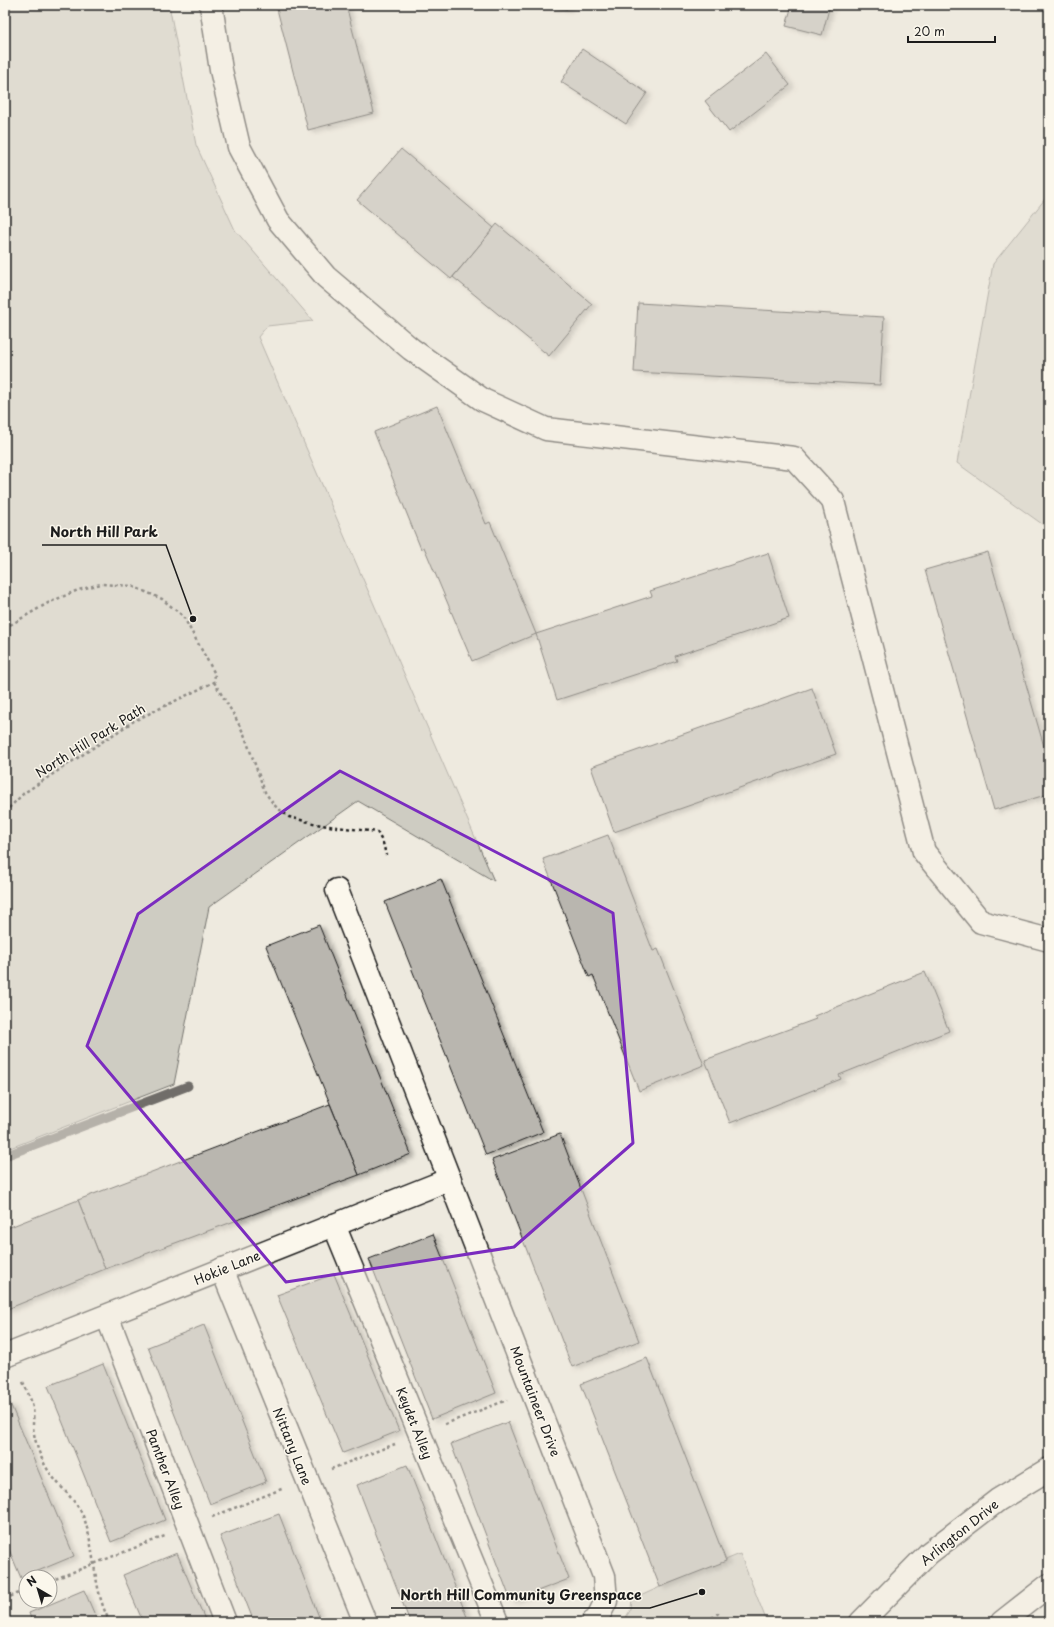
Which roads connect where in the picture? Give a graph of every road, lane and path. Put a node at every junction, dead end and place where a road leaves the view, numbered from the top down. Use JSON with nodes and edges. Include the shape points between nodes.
{"nodes":[{"id":1,"x":211,"y":5,"type":"edge"},
{"id":2,"x":5,"y":628,"type":"edge"},
{"id":3,"x":214,"y":682,"type":"junction"},
{"id":4,"x":5,"y":812,"type":"edge"},
{"id":5,"x":386,"y":855,"type":"dead end"},
{"id":6,"x":337,"y":890,"type":"dead end"},
{"id":7,"x":1049,"y":940,"type":"edge"},
{"id":8,"x":450,"y":1179,"type":"junction"},
{"id":9,"x":334,"y":1225,"type":"junction"},
{"id":10,"x":222,"y":1269,"type":"junction"},
{"id":11,"x":107,"y":1316,"type":"junction"},
{"id":12,"x":5,"y":1356,"type":"edge"},
{"id":13,"x":23,"y":1382,"type":"dead end"},
{"id":14,"x":1049,"y":1469,"type":"edge"},
{"id":15,"x":1049,"y":1585,"type":"edge"},
{"id":16,"x":18,"y":1593,"type":"edge"},
{"id":17,"x":5,"y":1598,"type":"edge"},
{"id":18,"x":721,"y":1611,"type":"dead end"},
{"id":19,"x":110,"y":1622,"type":"edge"},
{"id":20,"x":225,"y":1622,"type":"edge"},
{"id":21,"x":365,"y":1622,"type":"edge"},
{"id":22,"x":497,"y":1622,"type":"edge"},
{"id":23,"x":593,"y":1622,"type":"edge"},
{"id":24,"x":706,"y":1622,"type":"edge"},
{"id":25,"x":861,"y":1622,"type":"edge"},
{"id":26,"x":1002,"y":1622,"type":"edge"}],
"edges":[{"from":1,"to":7,"type":"street","via":[[221,70],[239,147],[278,220],[326,277],[411,349],[483,400],[546,429],[794,458],[833,501],[924,852],[980,922]]},
{"from":2,"to":3,"type":"path","via":[[48,603],[78,590],[101,584],[132,586],[162,599],[183,616],[215,674]]},
{"from":3,"to":4,"type":"path","name":"North Hill Park Path","via":[[134,721],[24,793]]},
{"from":3,"to":5,"type":"path","via":[[244,734],[265,792],[274,805],[289,817],[321,825],[377,832]]},
{"from":6,"to":8,"type":"street","name":"Mountaineer Drive"},
{"from":8,"to":9,"type":"street","name":"Hokie Lane"},
{"from":8,"to":23,"type":"street","name":"Mountaineer Drive","via":[[604,1576],[606,1601],[596,1621]]},
{"from":9,"to":10,"type":"street","name":"Hokie Lane"},
{"from":9,"to":22,"type":"street","name":"Keydet Alley"},
{"from":10,"to":11,"type":"street","name":"Hokie Lane"},
{"from":10,"to":21,"type":"street","name":"Nittany Lane"},
{"from":11,"to":12,"type":"street","name":"Hokie Lane"},
{"from":11,"to":20,"type":"street","name":"Panther Alley"},
{"from":13,"to":19,"type":"path","via":[[33,1408],[35,1438],[44,1463],[76,1502],[84,1518],[98,1594]]},
{"from":14,"to":25,"type":"street","name":"Arlington Drive","via":[[998,1500],[929,1553]]},
{"from":15,"to":26,"type":"street"},
{"from":16,"to":17,"type":"path"},
{"from":18,"to":24,"type":"path"}]}
